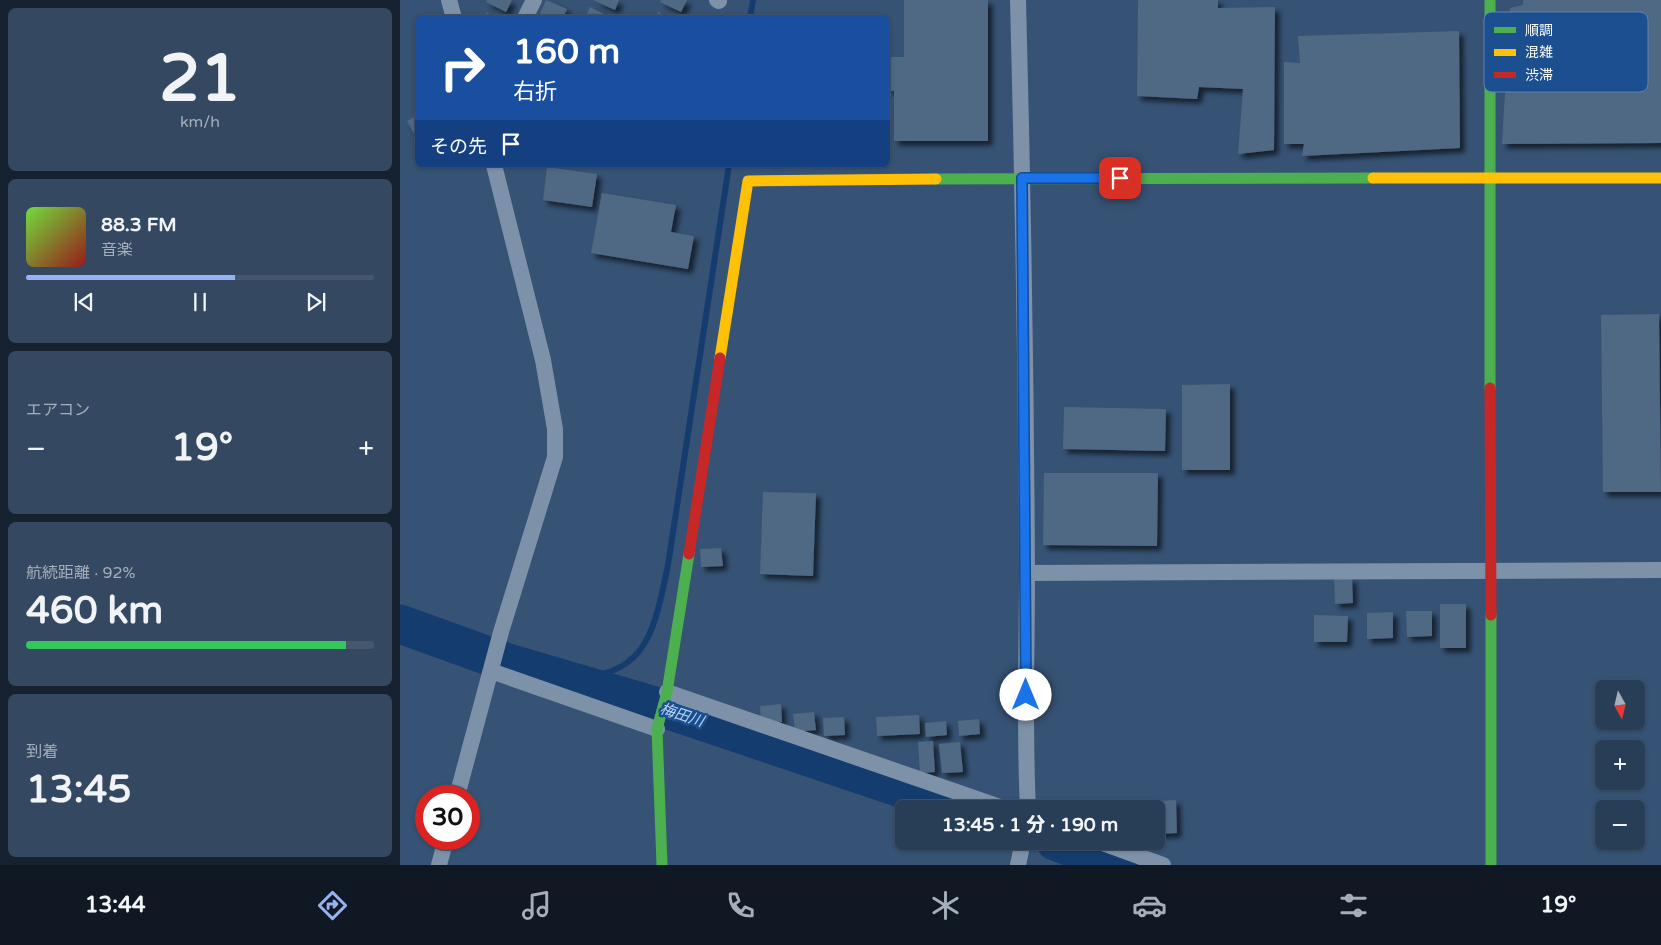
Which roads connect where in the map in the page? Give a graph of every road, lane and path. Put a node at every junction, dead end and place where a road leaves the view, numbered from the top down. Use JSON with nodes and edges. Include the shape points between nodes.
{"nodes":[{"id":1,"x":449,"y":0,"type":"edge"},
{"id":2,"x":534,"y":0,"type":"edge"},
{"id":3,"x":1018,"y":0,"type":"edge"},
{"id":4,"x":453,"y":15,"type":"edge"},
{"id":5,"x":526,"y":15,"type":"edge"},
{"id":6,"x":1490,"y":92,"type":"edge"},
{"id":7,"x":495,"y":167,"type":"edge"},
{"id":8,"x":1022,"y":178,"type":"junction"},
{"id":9,"x":1490,"y":178,"type":"junction"},
{"id":10,"x":1661,"y":178,"type":"edge"},
{"id":11,"x":1661,"y":570,"type":"edge"},
{"id":12,"x":1491,"y":571,"type":"junction"},
{"id":13,"x":1027,"y":573,"type":"junction"},
{"id":14,"x":491,"y":670,"type":"junction"},
{"id":15,"x":667,"y":692,"type":"junction"},
{"id":16,"x":657,"y":729,"type":"junction"},
{"id":17,"x":460,"y":785,"type":"edge"},
{"id":18,"x":980,"y":800,"type":"edge"},
{"id":19,"x":1028,"y":800,"type":"edge"},
{"id":20,"x":443,"y":850,"type":"edge"},
{"id":21,"x":1021,"y":850,"type":"edge"},
{"id":22,"x":1122,"y":850,"type":"edge"},
{"id":23,"x":438,"y":865,"type":"edge"},
{"id":24,"x":662,"y":865,"type":"edge"},
{"id":25,"x":1018,"y":865,"type":"edge"},
{"id":26,"x":1163,"y":865,"type":"edge"},
{"id":27,"x":1490,"y":865,"type":"edge"}],
"edges":[{"from":1,"to":4,"type":"street"},
{"from":2,"to":5,"type":"street"},
{"from":3,"to":8,"type":"street"},
{"from":6,"to":9,"type":"street"},
{"from":7,"to":14,"type":"street","via":[[543,360],[555,429],[555,457]]},
{"from":8,"to":9,"type":"street"},
{"from":8,"to":13,"type":"street"},
{"from":8,"to":15,"type":"street","via":[[748,181]]},
{"from":9,"to":10,"type":"street"},
{"from":9,"to":12,"type":"street"},
{"from":11,"to":12,"type":"street"},
{"from":12,"to":13,"type":"street"},
{"from":12,"to":27,"type":"street"},
{"from":13,"to":19,"type":"street"},
{"from":14,"to":16,"type":"street"},
{"from":14,"to":17,"type":"street"},
{"from":15,"to":16,"type":"street"},
{"from":15,"to":18,"type":"street"},
{"from":16,"to":24,"type":"street"},
{"from":20,"to":23,"type":"street"},
{"from":21,"to":25,"type":"street"},
{"from":22,"to":26,"type":"street"}]}
